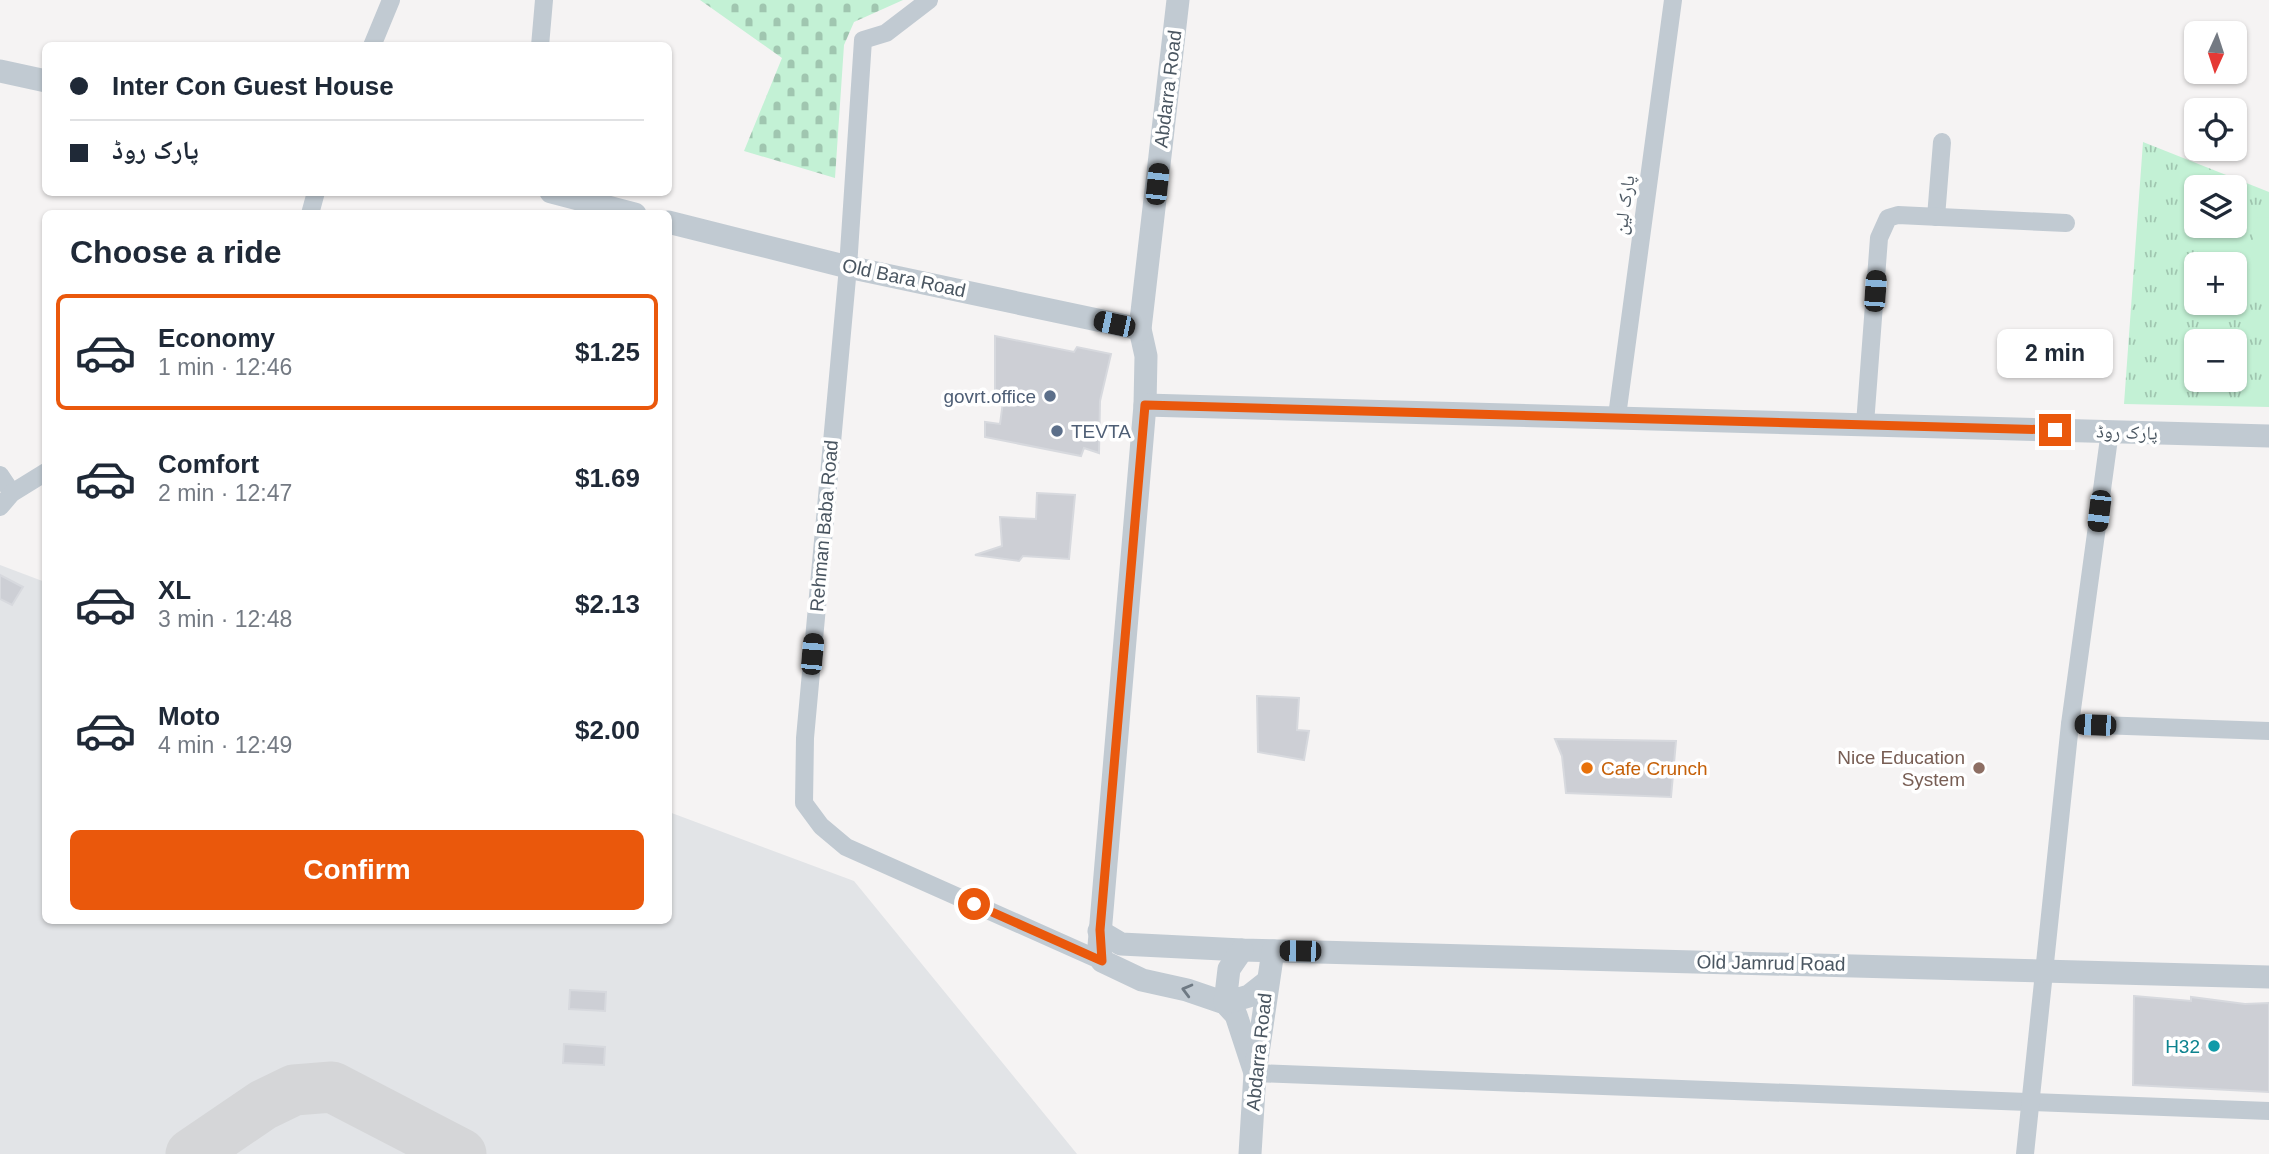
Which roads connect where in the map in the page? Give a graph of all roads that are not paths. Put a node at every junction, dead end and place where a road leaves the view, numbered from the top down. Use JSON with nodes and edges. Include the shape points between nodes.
{"nodes":[{"id":1,"x":391,"y":0,"type":"edge"},
{"id":2,"x":544,"y":0,"type":"edge"},
{"id":3,"x":929,"y":0,"type":"edge"},
{"id":4,"x":1178,"y":0,"type":"edge"},
{"id":5,"x":1673,"y":0,"type":"edge"},
{"id":6,"x":374,"y":42,"type":"edge"},
{"id":7,"x":540,"y":42,"type":"edge"},
{"id":8,"x":0,"y":71,"type":"edge"},
{"id":9,"x":42,"y":80,"type":"edge"},
{"id":10,"x":1942,"y":142,"type":"dead end"},
{"id":11,"x":566,"y":196,"type":"edge"},
{"id":12,"x":620,"y":210,"type":"edge"},
{"id":13,"x":1936,"y":217,"type":"junction"},
{"id":14,"x":672,"y":223,"type":"edge"},
{"id":15,"x":2066,"y":223,"type":"dead end"},
{"id":16,"x":848,"y":267,"type":"junction"},
{"id":17,"x":1140,"y":329,"type":"junction"},
{"id":18,"x":1145,"y":405,"type":"junction"},
{"id":19,"x":1617,"y":416,"type":"junction"},
{"id":20,"x":1865,"y":424,"type":"junction"},
{"id":21,"x":2110,"y":431,"type":"junction"},
{"id":22,"x":2269,"y":436,"type":"edge"},
{"id":23,"x":0,"y":475,"type":"edge"},
{"id":24,"x":42,"y":475,"type":"edge"},
{"id":25,"x":6,"y":500,"type":"edge"},
{"id":26,"x":2070,"y":724,"type":"junction"},
{"id":27,"x":2269,"y":731,"type":"edge"},
{"id":28,"x":1100,"y":930,"type":"junction"},
{"id":29,"x":1242,"y":950,"type":"junction"},
{"id":30,"x":1273,"y":951,"type":"junction"},
{"id":31,"x":1102,"y":961,"type":"junction"},
{"id":32,"x":2044,"y":970,"type":"junction"},
{"id":33,"x":2269,"y":977,"type":"edge"},
{"id":34,"x":1268,"y":981,"type":"junction"},
{"id":35,"x":1226,"y":1003,"type":"junction"},
{"id":36,"x":1255,"y":1073,"type":"junction"},
{"id":37,"x":2029,"y":1104,"type":"junction"},
{"id":38,"x":2269,"y":1111,"type":"edge"},
{"id":39,"x":1250,"y":1154,"type":"edge"},
{"id":40,"x":2025,"y":1154,"type":"edge"}],
"edges":[{"from":1,"to":6,"type":"street"},
{"from":2,"to":7,"type":"street"},
{"from":3,"to":16,"type":"street","name":"Rehman Baba Road","via":[[886,33],[863,40]]},
{"from":4,"to":17,"type":"street","name":"Abdarra Road"},
{"from":5,"to":19,"type":"street","name":"پارک لین"},
{"from":8,"to":9,"type":"street"},
{"from":10,"to":13,"type":"street"},
{"from":11,"to":12,"type":"street"},
{"from":13,"to":15,"type":"street"},
{"from":13,"to":20,"type":"street","via":[[1898,215],[1882,225]]},
{"from":14,"to":16,"type":"street","name":"Old Bara Road"},
{"from":16,"to":17,"type":"street","name":"Old Bara Road"},
{"from":16,"to":31,"type":"street","name":"Rehman Baba Road","via":[[805,738],[804,803],[821,826],[846,847]]},
{"from":17,"to":18,"type":"street","name":"Abdarra Road","via":[[1146,356]]},
{"from":18,"to":19,"type":"street","name":"پارک روڈ"},
{"from":18,"to":28,"type":"street","name":"Abdarra Road"},
{"from":19,"to":20,"type":"street","name":"پارک روڈ"},
{"from":20,"to":21,"type":"street","name":"پارک روڈ"},
{"from":21,"to":22,"type":"street","name":"پارک روڈ"},
{"from":21,"to":26,"type":"street"},
{"from":23,"to":25,"type":"street"},
{"from":24,"to":25,"type":"street"},
{"from":26,"to":27,"type":"street"},
{"from":26,"to":32,"type":"street"},
{"from":28,"to":29,"type":"street","name":"Old Jamrud Road","via":[[1121,944]]},
{"from":28,"to":31,"type":"street"},
{"from":29,"to":30,"type":"street","name":"Old Jamrud Road"},
{"from":29,"to":35,"type":"street","via":[[1228,969]]},
{"from":30,"to":32,"type":"street","name":"Old Jamrud Road"},
{"from":30,"to":34,"type":"street","name":"Abdarra Road"},
{"from":35,"to":31,"type":"street","one_way":true,"via":[[1142,980]]},
{"from":32,"to":33,"type":"street","name":"Old Jamrud Road"},
{"from":32,"to":37,"type":"street"},
{"from":34,"to":35,"type":"street","via":[[1250,996]]},
{"from":34,"to":36,"type":"street","name":"Abdarra Road"},
{"from":35,"to":36,"type":"street","via":[[1236,1015]]},
{"from":36,"to":37,"type":"street"},
{"from":36,"to":39,"type":"street","name":"Abdarra Road"},
{"from":37,"to":38,"type":"street"},
{"from":37,"to":40,"type":"street"}]}
